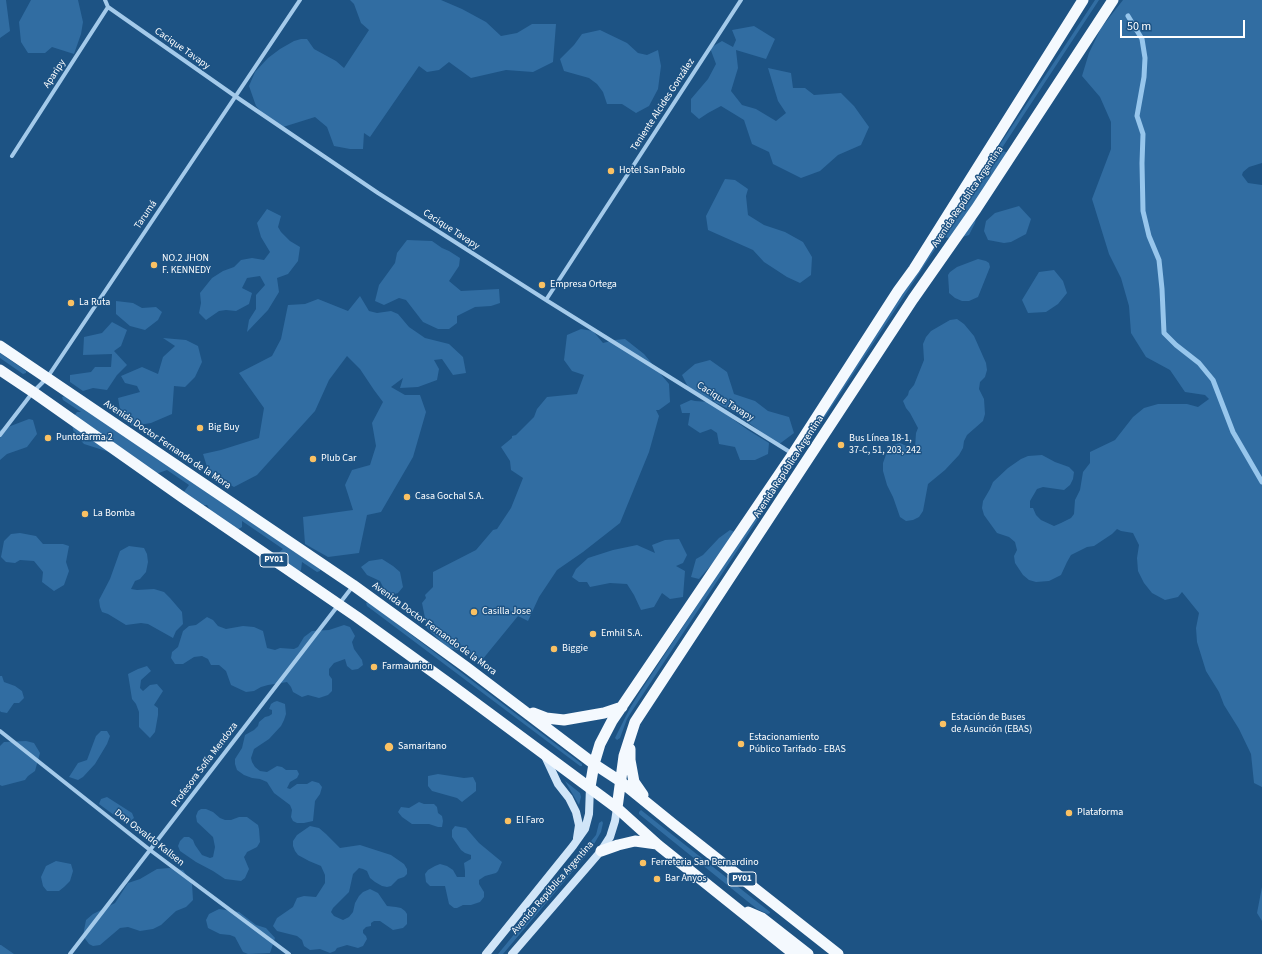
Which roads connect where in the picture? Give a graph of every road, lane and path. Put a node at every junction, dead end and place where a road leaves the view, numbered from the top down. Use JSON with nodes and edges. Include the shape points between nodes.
{"nodes":[{"id":1,"x":105,"y":0,"type":"edge"},
{"id":2,"x":300,"y":0,"type":"edge"},
{"id":3,"x":741,"y":0,"type":"edge"},
{"id":4,"x":1083,"y":0,"type":"edge"},
{"id":5,"x":1113,"y":0,"type":"edge"},
{"id":6,"x":108,"y":7,"type":"junction"},
{"id":7,"x":235,"y":96,"type":"junction"},
{"id":8,"x":12,"y":156,"type":"dead end"},
{"id":9,"x":546,"y":300,"type":"junction"},
{"id":10,"x":0,"y":346,"type":"edge"},
{"id":11,"x":0,"y":370,"type":"edge"},
{"id":12,"x":47,"y":378,"type":"junction"},
{"id":13,"x":33,"y":392,"type":"junction"},
{"id":14,"x":0,"y":435,"type":"edge"},
{"id":15,"x":792,"y":454,"type":"junction"},
{"id":16,"x":353,"y":585,"type":"junction"},
{"id":17,"x":338,"y":604,"type":"junction"},
{"id":18,"x":516,"y":705,"type":"junction"},
{"id":19,"x":622,"y":706,"type":"junction"},
{"id":20,"x":0,"y":731,"type":"edge"},
{"id":21,"x":631,"y":732,"type":"junction"},
{"id":22,"x":544,"y":754,"type":"junction"},
{"id":23,"x":594,"y":764,"type":"junction"},
{"id":24,"x":620,"y":781,"type":"junction"},
{"id":25,"x":590,"y":787,"type":"junction"},
{"id":26,"x":648,"y":803,"type":"junction"},
{"id":27,"x":617,"y":808,"type":"junction"},
{"id":28,"x":576,"y":842,"type":"junction"},
{"id":29,"x":658,"y":844,"type":"junction"},
{"id":30,"x":150,"y":850,"type":"junction"},
{"id":31,"x":601,"y":851,"type":"junction"},
{"id":32,"x":736,"y":907,"type":"junction"},
{"id":33,"x":70,"y":954,"type":"edge"},
{"id":34,"x":290,"y":954,"type":"edge"},
{"id":35,"x":486,"y":954,"type":"edge"},
{"id":36,"x":512,"y":954,"type":"edge"},
{"id":37,"x":794,"y":954,"type":"edge"},
{"id":38,"x":808,"y":954,"type":"edge"},
{"id":39,"x":838,"y":954,"type":"edge"}],
"edges":[{"from":1,"to":6,"type":"street"},
{"from":2,"to":7,"type":"street","name":"Tarumá"},
{"from":3,"to":9,"type":"street","name":"Teniente Alcides González"},
{"from":4,"to":15,"type":"highway","name":"Avenida República Argentina","via":[[918,262]]},
{"from":5,"to":21,"type":"highway","name":"Avenida República Argentina","via":[[976,209],[913,299],[635,722]]},
{"from":6,"to":7,"type":"street","name":"Cacique Tavapy"},
{"from":6,"to":8,"type":"street","name":"Aparipy"},
{"from":7,"to":9,"type":"street","name":"Cacique Tavapy","via":[[378,193]]},
{"from":7,"to":12,"type":"street","name":"Tarumá"},
{"from":9,"to":15,"type":"street","name":"Cacique Tavapy"},
{"from":10,"to":12,"type":"highway","name":"Avenida Doctor Fernando de la Mora","number":"PY01"},
{"from":11,"to":13,"type":"highway","number":"PY01"},
{"from":12,"to":13,"type":"street","name":"Tarumá"},
{"from":12,"to":16,"type":"highway","name":"Avenida Doctor Fernando de la Mora","number":"PY01"},
{"from":13,"to":14,"type":"street","name":"Tarumá"},
{"from":13,"to":17,"type":"highway","number":"PY01"},
{"from":15,"to":19,"type":"highway","name":"Avenida República Argentina"},
{"from":16,"to":17,"type":"street","name":"Profesora Sofía Mendoza"},
{"from":16,"to":18,"type":"highway","name":"Avenida Doctor Fernando de la Mora","number":"PY01"},
{"from":17,"to":22,"type":"highway","number":"PY01"},
{"from":17,"to":30,"type":"street","name":"Profesora Sofía Mendoza"},
{"from":18,"to":19,"type":"highway","via":[[546,718],[564,720],[604,714]]},
{"from":18,"to":23,"type":"highway","name":"Avenida Doctor Fernando de la Mora","number":"PY01"},
{"from":19,"to":23,"type":"highway","name":"Avenida República Argentina","via":[[600,744]]},
{"from":20,"to":30,"type":"street","name":"Don Osvaldo Kallsen"},
{"from":21,"to":24,"type":"highway","name":"Avenida República Argentina"},
{"from":21,"to":26,"type":"highway","via":[[630,760],[634,782]]},
{"from":22,"to":25,"type":"highway","number":"PY01"},
{"from":22,"to":28,"type":"main road","via":[[558,784],[576,812],[579,825]]},
{"from":23,"to":24,"type":"highway","name":"Avenida Doctor Fernando de la Mora","number":"PY01"},
{"from":23,"to":25,"type":"highway","name":"Avenida República Argentina"},
{"from":24,"to":26,"type":"highway","name":"Avenida Doctor Fernando de la Mora","number":"PY01"},
{"from":24,"to":27,"type":"highway","name":"Avenida República Argentina"},
{"from":25,"to":27,"type":"highway","number":"PY01"},
{"from":25,"to":28,"type":"main road","name":"Avenida República Argentina","via":[[589,814]]},
{"from":26,"to":39,"type":"highway","name":"Avenida Doctor Fernando de la Mora","number":"PY01"},
{"from":27,"to":29,"type":"highway","number":"PY01"},
{"from":27,"to":31,"type":"main road","name":"Avenida República Argentina","via":[[610,837]]},
{"from":28,"to":35,"type":"main road","name":"Avenida República Argentina"},
{"from":29,"to":31,"type":"highway","via":[[635,841]]},
{"from":29,"to":32,"type":"highway","number":"PY01"},
{"from":30,"to":33,"type":"street","name":"Profesora Sofía Mendoza"},
{"from":30,"to":34,"type":"street","name":"Don Osvaldo Kallsen"},
{"from":31,"to":36,"type":"main road","name":"Avenida República Argentina"},
{"from":32,"to":37,"type":"highway","number":"PY01"},
{"from":32,"to":38,"type":"highway","via":[[762,918]]}]}
